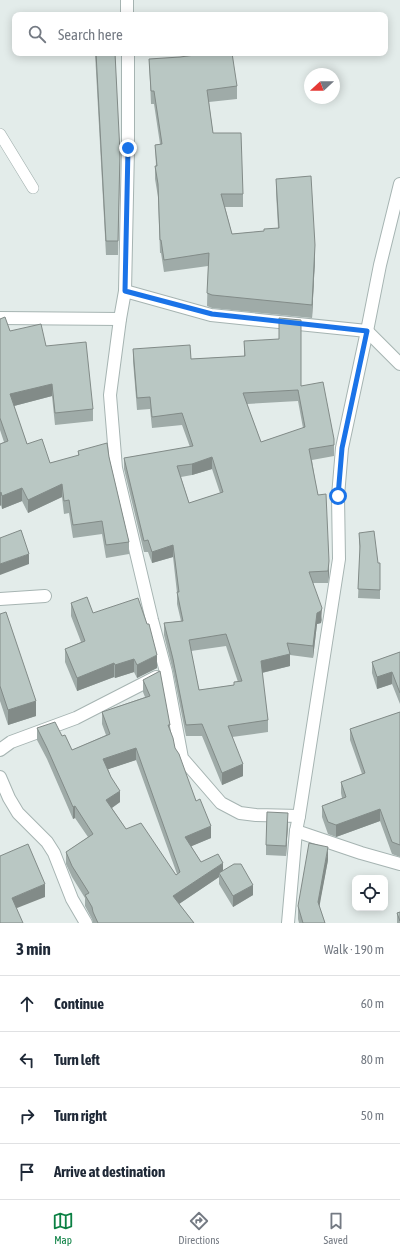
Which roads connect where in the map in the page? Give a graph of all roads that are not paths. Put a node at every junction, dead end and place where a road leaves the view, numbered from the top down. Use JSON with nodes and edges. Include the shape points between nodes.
{"nodes":[{"id":1,"x":127,"y":0,"type":"edge"},
{"id":2,"x":127,"y":12,"type":"edge"},
{"id":3,"x":128,"y":56,"type":"edge"},
{"id":4,"x":0,"y":134,"type":"edge"},
{"id":5,"x":400,"y":184,"type":"edge"},
{"id":6,"x":33,"y":188,"type":"dead end"},
{"id":7,"x":125,"y":291,"type":"junction"},
{"id":8,"x":0,"y":318,"type":"edge"},
{"id":9,"x":120,"y":319,"type":"junction"},
{"id":10,"x":367,"y":331,"type":"junction"},
{"id":11,"x":400,"y":364,"type":"edge"},
{"id":12,"x":45,"y":596,"type":"dead end"},
{"id":13,"x":0,"y":599,"type":"edge"},
{"id":14,"x":166,"y":672,"type":"junction"},
{"id":15,"x":0,"y":750,"type":"edge"},
{"id":16,"x":0,"y":777,"type":"edge"},
{"id":17,"x":299,"y":816,"type":"junction"},
{"id":18,"x":296,"y":831,"type":"junction"},
{"id":19,"x":400,"y":864,"type":"edge"},
{"id":20,"x":86,"y":923,"type":"edge"},
{"id":21,"x":288,"y":923,"type":"edge"}],
"edges":[{"from":1,"to":2,"type":"street"},
{"from":3,"to":7,"type":"street"},
{"from":4,"to":6,"type":"lane"},
{"from":5,"to":10,"type":"street"},
{"from":7,"to":9,"type":"street"},
{"from":7,"to":10,"type":"street","via":[[212,314]]},
{"from":8,"to":9,"type":"street"},
{"from":9,"to":14,"type":"street","via":[[110,395],[116,468]]},
{"from":10,"to":11,"type":"street"},
{"from":10,"to":17,"type":"street","via":[[342,448],[338,496],[340,559]]},
{"from":12,"to":13,"type":"street"},
{"from":14,"to":15,"type":"street","via":[[76,718],[11,742]]},
{"from":14,"to":17,"type":"street","via":[[182,758],[222,803],[240,813]]},
{"from":16,"to":20,"type":"street","via":[[18,813],[47,842],[54,853],[72,899]]},
{"from":17,"to":18,"type":"street"},
{"from":18,"to":19,"type":"street"},
{"from":18,"to":21,"type":"street"}]}
